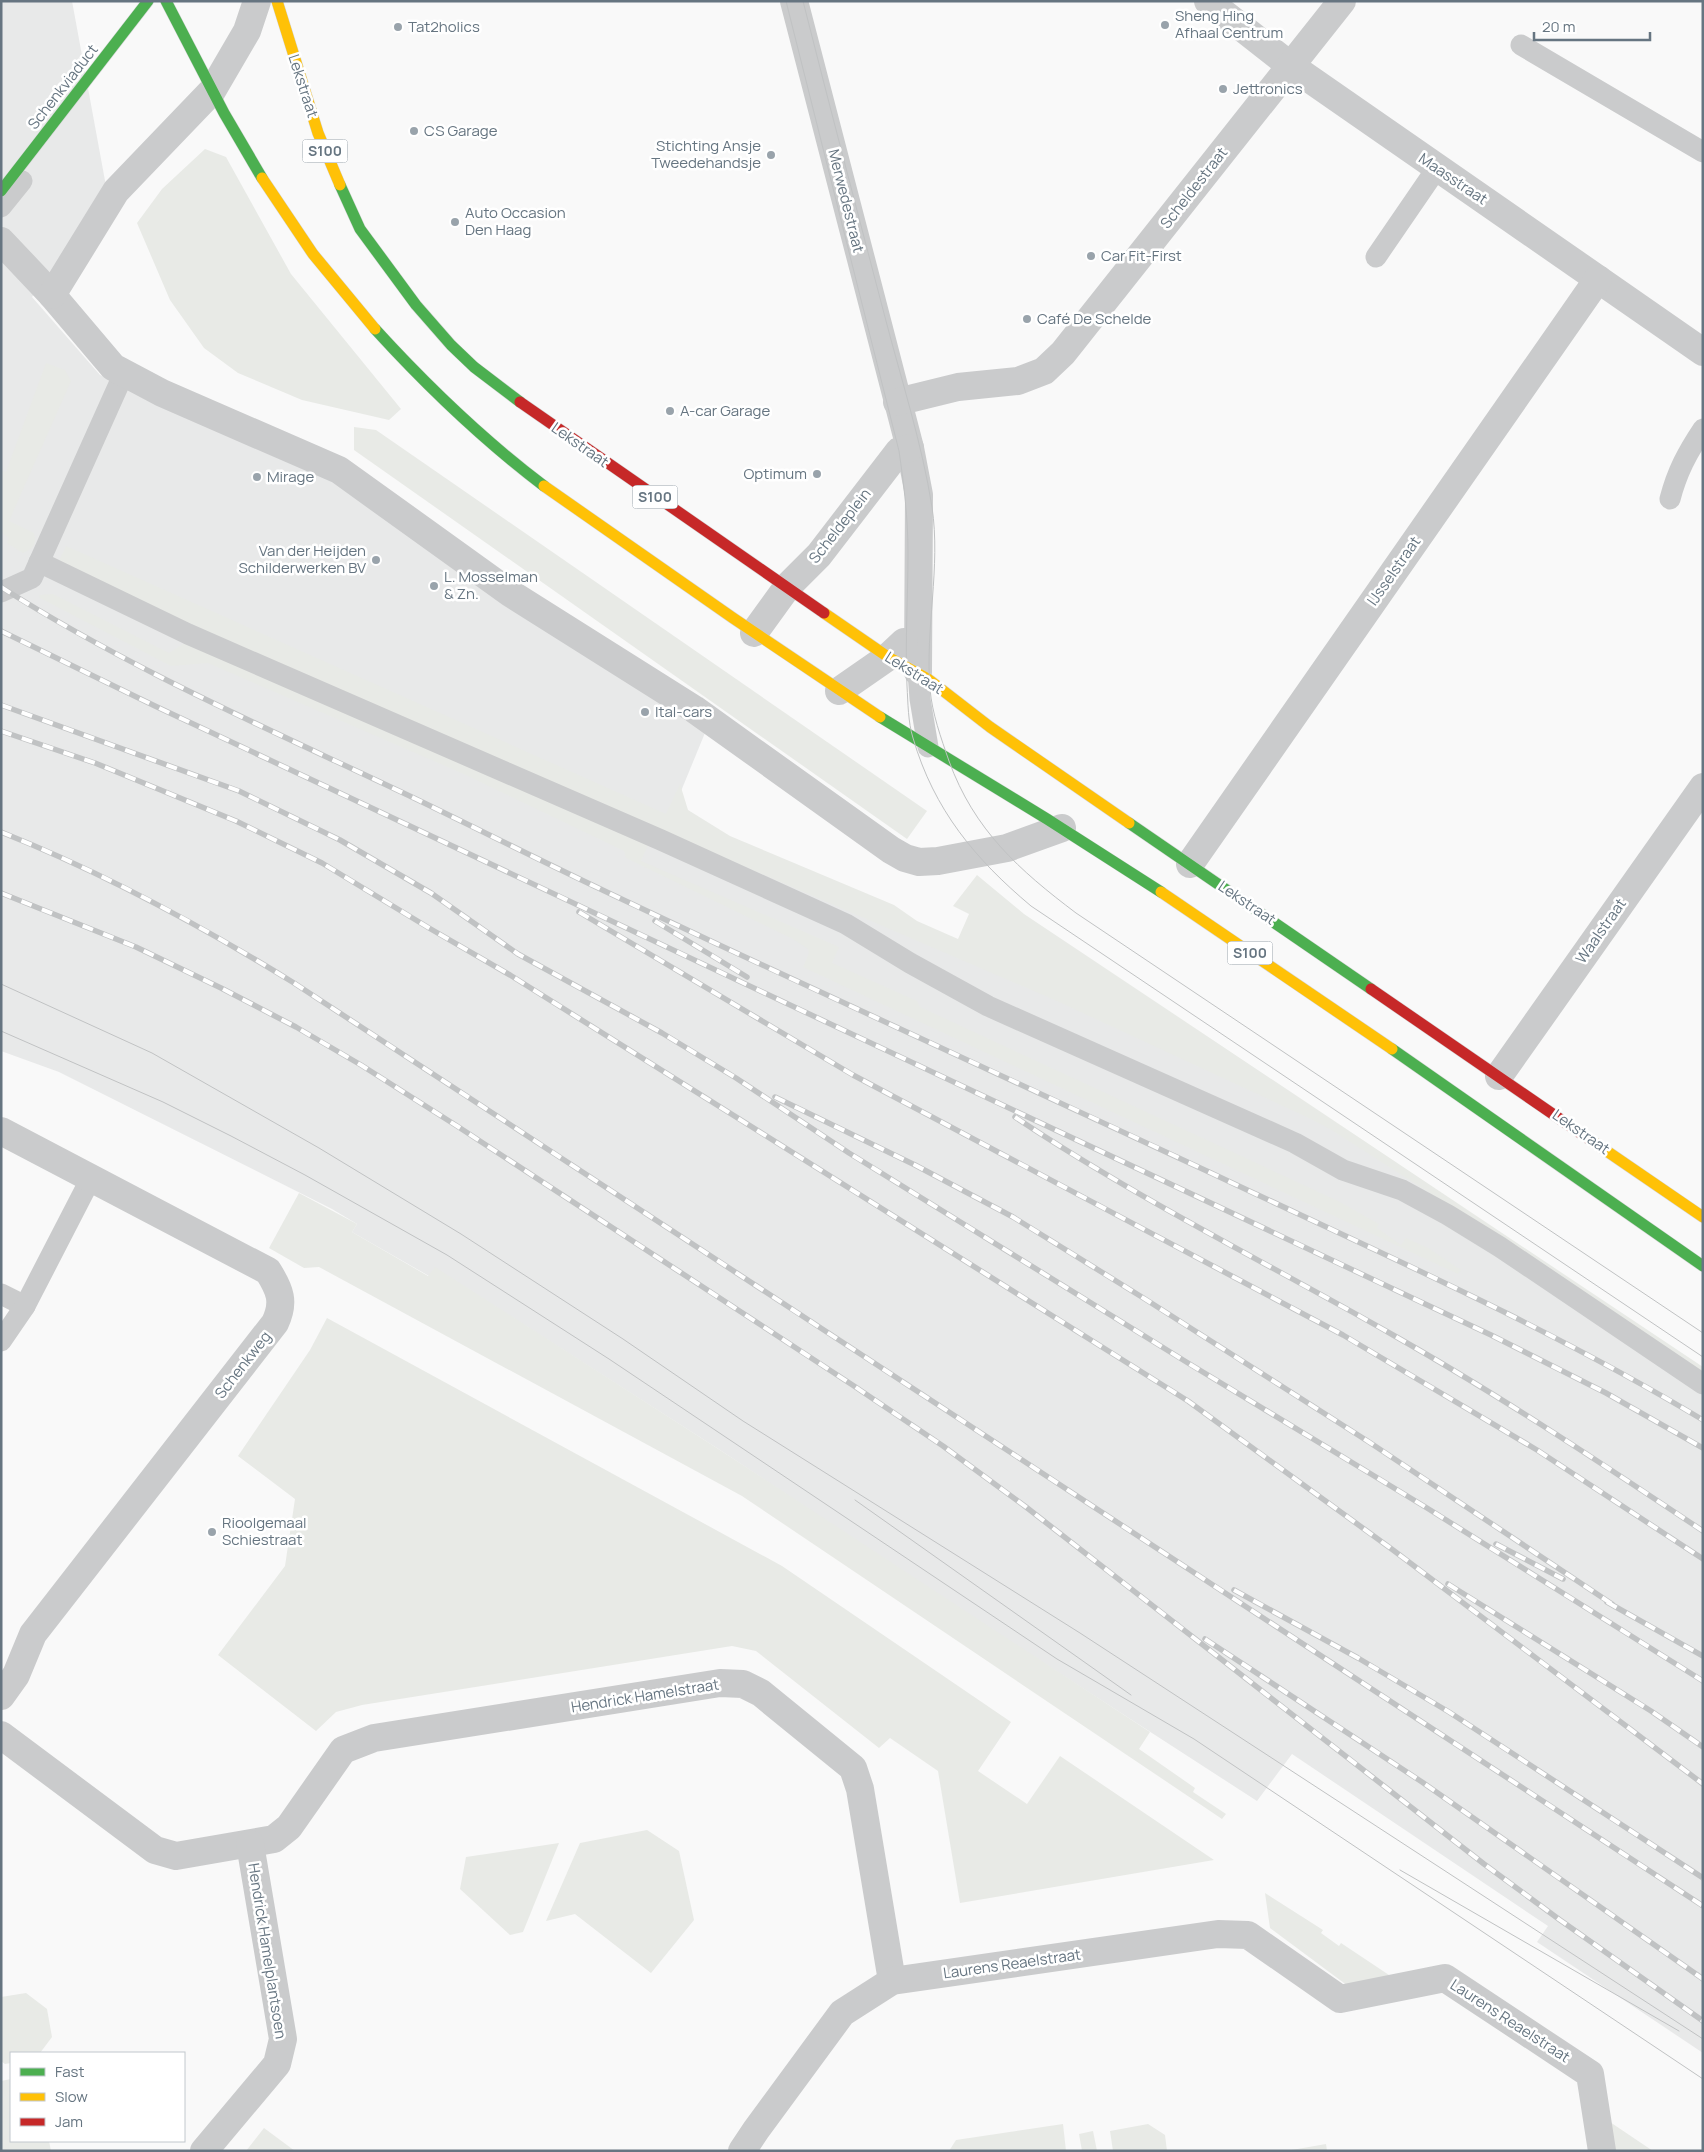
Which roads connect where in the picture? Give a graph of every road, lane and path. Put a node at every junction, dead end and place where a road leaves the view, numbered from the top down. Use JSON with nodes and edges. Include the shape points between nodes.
{"nodes":[{"id":1,"x":148,"y":1,"type":"edge"},
{"id":2,"x":166,"y":1,"type":"edge"},
{"id":3,"x":257,"y":1,"type":"edge"},
{"id":4,"x":277,"y":1,"type":"edge"},
{"id":5,"x":794,"y":1,"type":"edge"},
{"id":6,"x":1208,"y":1,"type":"edge"},
{"id":7,"x":1342,"y":1,"type":"edge"},
{"id":8,"x":1521,"y":45,"type":"dead end"},
{"id":9,"x":1291,"y":66,"type":"junction"},
{"id":10,"x":96,"y":89,"type":"dead end"},
{"id":11,"x":212,"y":91,"type":"junction"},
{"id":12,"x":1703,"y":152,"type":"edge"},
{"id":13,"x":1436,"y":168,"type":"junction"},
{"id":14,"x":1,"y":191,"type":"edge"},
{"id":15,"x":1,"y":207,"type":"edge"},
{"id":16,"x":1,"y":241,"type":"edge"},
{"id":17,"x":1376,"y":257,"type":"dead end"},
{"id":18,"x":1598,"y":278,"type":"junction"},
{"id":19,"x":52,"y":295,"type":"junction"},
{"id":20,"x":1703,"y":352,"type":"edge"},
{"id":21,"x":124,"y":373,"type":"junction"},
{"id":22,"x":897,"y":402,"type":"junction"},
{"id":23,"x":1703,"y":428,"type":"edge"},
{"id":24,"x":910,"y":448,"type":"junction"},
{"id":25,"x":1670,"y":500,"type":"dead end"},
{"id":26,"x":39,"y":562,"type":"junction"},
{"id":27,"x":788,"y":586,"type":"junction"},
{"id":28,"x":1,"y":592,"type":"edge"},
{"id":29,"x":918,"y":629,"type":"junction"},
{"id":30,"x":754,"y":633,"type":"junction"},
{"id":31,"x":888,"y":657,"type":"junction"},
{"id":32,"x":918,"y":672,"type":"junction"},
{"id":33,"x":839,"y":691,"type":"junction"},
{"id":34,"x":928,"y":747,"type":"junction"},
{"id":35,"x":1703,"y":787,"type":"edge"},
{"id":36,"x":1062,"y":828,"type":"junction"},
{"id":37,"x":1190,"y":864,"type":"junction"},
{"id":38,"x":1499,"y":1076,"type":"junction"},
{"id":39,"x":1,"y":1131,"type":"edge"},
{"id":40,"x":91,"y":1178,"type":"junction"},
{"id":41,"x":1703,"y":1217,"type":"edge"},
{"id":42,"x":1703,"y":1266,"type":"edge"},
{"id":43,"x":1,"y":1294,"type":"edge"},
{"id":44,"x":25,"y":1306,"type":"junction"},
{"id":45,"x":1,"y":1341,"type":"edge"},
{"id":46,"x":1703,"y":1384,"type":"edge"},
{"id":47,"x":1,"y":1696,"type":"edge"},
{"id":48,"x":1,"y":1736,"type":"edge"},
{"id":49,"x":374,"y":1738,"type":"joint"},
{"id":50,"x":250,"y":1844,"type":"junction"},
{"id":51,"x":892,"y":1981,"type":"junction"},
{"id":52,"x":204,"y":2151,"type":"edge"},
{"id":53,"x":742,"y":2151,"type":"edge"},
{"id":54,"x":1602,"y":2151,"type":"edge"}],
"edges":[{"from":1,"to":14,"type":"main road","name":"Schenkviaduct"},
{"from":2,"to":11,"type":"main road","number":"S100"},
{"from":3,"to":11,"type":"street","via":[[247,31]]},
{"from":4,"to":27,"type":"main road","name":"Lekstraat","number":"S100","via":[[318,133],[345,199],[360,229],[433,325],[474,367],[519,402]]},
{"from":5,"to":22,"type":"street","name":"Merwedestraat"},
{"from":6,"to":9,"type":"street","name":"Maasstraat"},
{"from":7,"to":9,"type":"street","name":"Scheldestraat"},
{"from":8,"to":12,"type":"lane"},
{"from":9,"to":13,"type":"street","name":"Maasstraat"},
{"from":9,"to":22,"type":"street","name":"Scheldestraat","via":[[1063,353],[1044,371],[1018,381],[958,387]]},
{"from":10,"to":15,"type":"lane"},
{"from":11,"to":19,"type":"street","via":[[116,191]]},
{"from":11,"to":30,"type":"main road","number":"S100","via":[[260,178],[300,237],[367,321],[434,392],[488,442],[574,508]]},
{"from":13,"to":17,"type":"lane"},
{"from":13,"to":18,"type":"street","name":"Maasstraat"},
{"from":16,"to":19,"type":"street"},
{"from":18,"to":20,"type":"street","name":"Maasstraat"},
{"from":18,"to":37,"type":"street","name":"IJsselstraat"},
{"from":19,"to":21,"type":"street","via":[[113,367]]},
{"from":21,"to":26,"type":"lane"},
{"from":21,"to":36,"type":"street","via":[[162,393],[339,470],[510,593],[694,710],[905,858],[919,862],[938,861],[1007,848]]},
{"from":22,"to":24,"type":"street"},
{"from":23,"to":25,"type":"lane","via":[[1677,473]]},
{"from":24,"to":27,"type":"street","name":"Scheldeplein","via":[[899,451],[819,555]]},
{"from":24,"to":29,"type":"street","via":[[919,495]]},
{"from":26,"to":28,"type":"lane","via":[[32,578]]},
{"from":26,"to":46,"type":"lane","via":[[188,634],[828,915],[988,1006],[1295,1143],[1343,1170],[1402,1190],[1500,1248]]},
{"from":27,"to":30,"type":"street","name":"Scheldeplein"},
{"from":27,"to":31,"type":"main road","name":"Lekstraat","number":"S100"},
{"from":29,"to":31,"type":"street"},
{"from":29,"to":32,"type":"street"},
{"from":30,"to":33,"type":"main road","number":"S100"},
{"from":31,"to":32,"type":"main road","name":"Lekstraat","number":"S100"},
{"from":31,"to":33,"type":"street"},
{"from":32,"to":34,"type":"lane"},
{"from":32,"to":37,"type":"main road","name":"Lekstraat","number":"S100","via":[[990,726]]},
{"from":33,"to":34,"type":"main road","number":"S100"},
{"from":34,"to":36,"type":"main road","number":"S100"},
{"from":35,"to":38,"type":"street","name":"Waalstraat"},
{"from":36,"to":42,"type":"main road","number":"S100","via":[[1299,986]]},
{"from":37,"to":38,"type":"main road","name":"Lekstraat","number":"S100"},
{"from":38,"to":41,"type":"main road","name":"Lekstraat","number":"S100"},
{"from":39,"to":40,"type":"street","name":"Schenkweg"},
{"from":40,"to":44,"type":"lane"},
{"from":40,"to":47,"type":"street","name":"Schenkweg","via":[[268,1271],[280,1291],[280,1313],[33,1634],[16,1675]]},
{"from":43,"to":44,"type":"lane"},
{"from":44,"to":45,"type":"lane"},
{"from":48,"to":50,"type":"street","name":"Hendrick Hamelplantsoen","via":[[155,1850],[176,1856]]},
{"from":49,"to":50,"type":"street","name":"Hendrick Hamelplantsoen","via":[[343,1750],[290,1826],[274,1839]]},
{"from":49,"to":51,"type":"street","name":"Hendrick Hamelstraat","via":[[720,1683],[743,1684],[761,1693],[854,1768]]},
{"from":50,"to":52,"type":"street","name":"Hendrick Hamelplantsoen","via":[[283,2039],[277,2064]]},
{"from":51,"to":53,"type":"street","name":"Laurens Reaelstraat","via":[[842,2014]]},
{"from":51,"to":54,"type":"street","name":"Laurens Reaelstraat","via":[[1218,1934],[1248,1935],[1336,2006],[1445,1978],[1590,2074]]}]}
